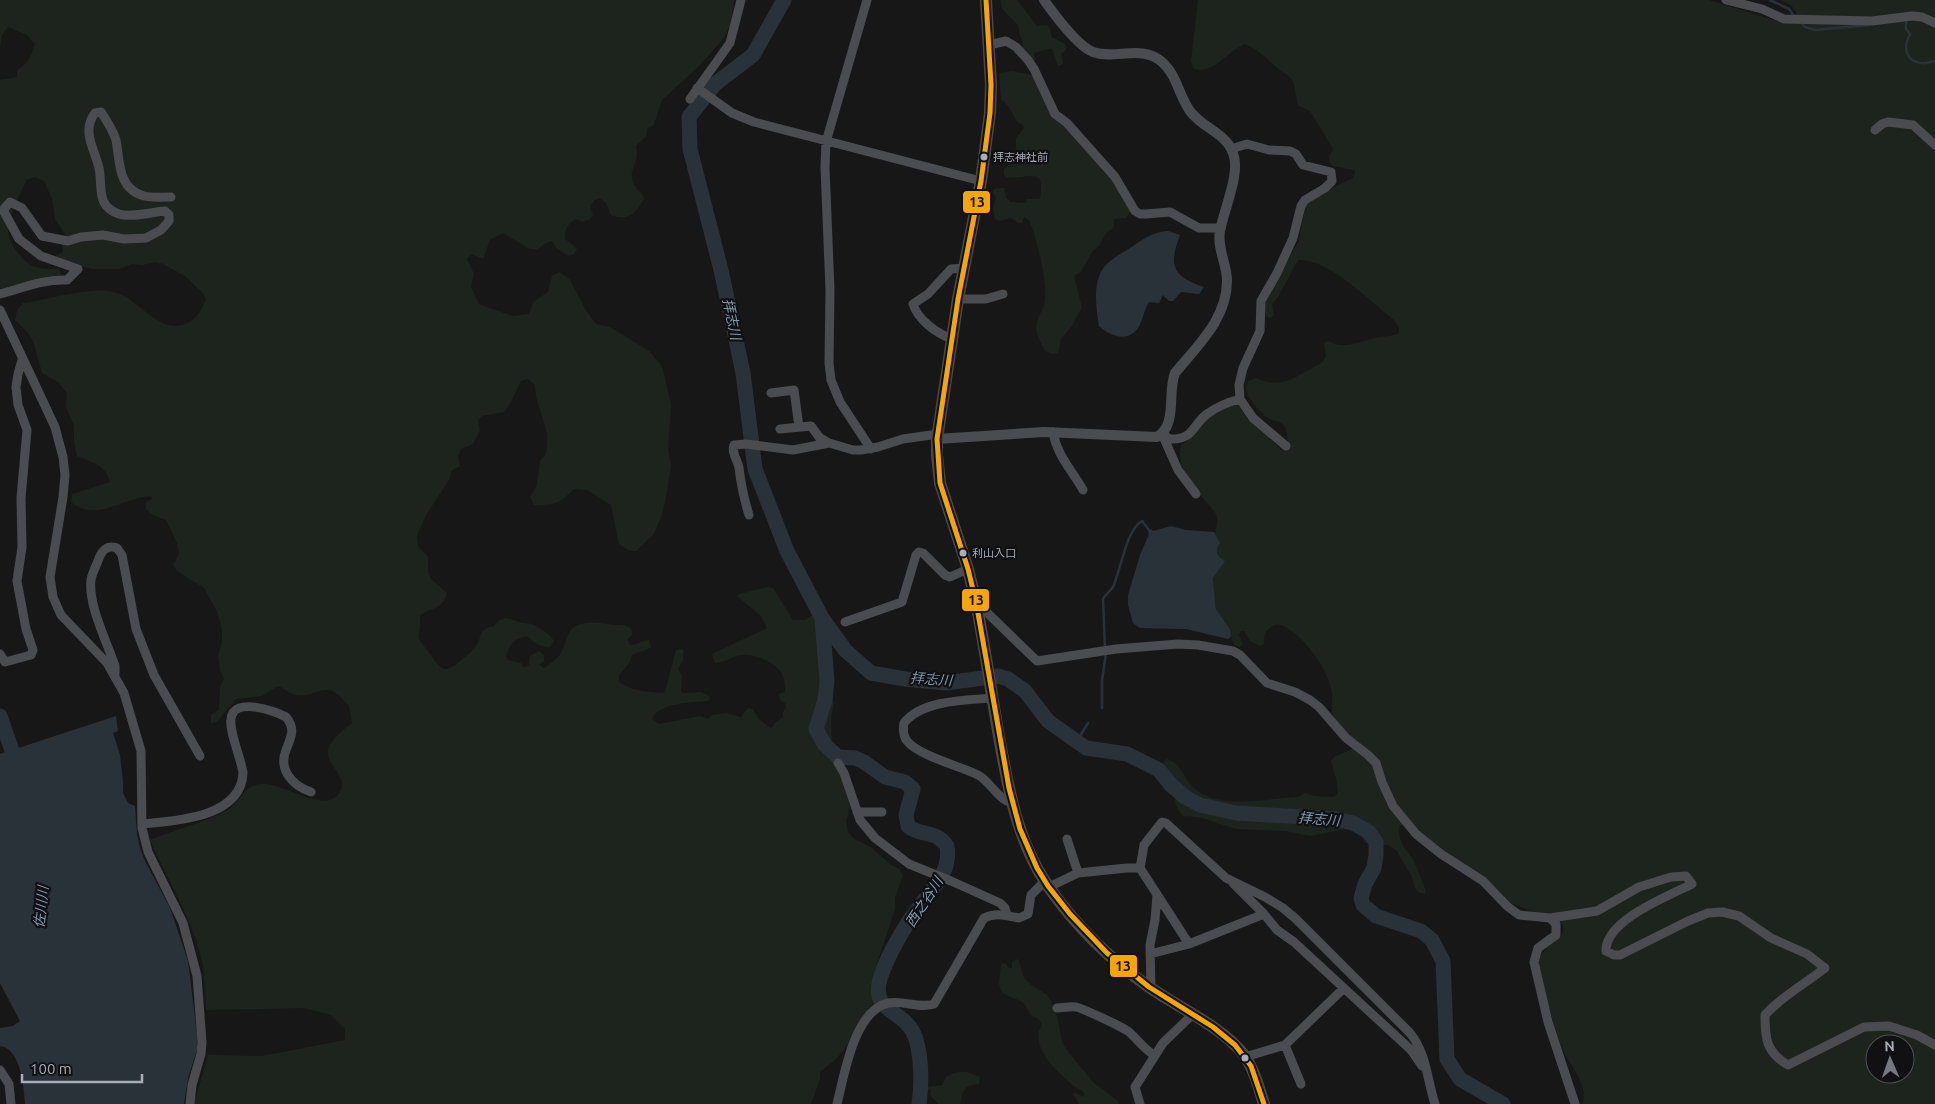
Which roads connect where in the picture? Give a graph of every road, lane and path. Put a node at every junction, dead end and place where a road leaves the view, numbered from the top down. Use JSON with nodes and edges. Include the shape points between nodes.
{"nodes":[{"id":1,"x":741,"y":0,"type":"edge"},
{"id":2,"x":867,"y":0,"type":"edge"},
{"id":3,"x":986,"y":0,"type":"edge"},
{"id":4,"x":1044,"y":0,"type":"edge"},
{"id":5,"x":1726,"y":0,"type":"edge"},
{"id":6,"x":1935,"y":23,"type":"edge"},
{"id":7,"x":989,"y":45,"type":"junction"},
{"id":8,"x":698,"y":89,"type":"junction"},
{"id":9,"x":690,"y":98,"type":"dead end"},
{"id":10,"x":1875,"y":130,"type":"dead end"},
{"id":11,"x":826,"y":142,"type":"junction"},
{"id":12,"x":1935,"y":145,"type":"edge"},
{"id":13,"x":1231,"y":149,"type":"junction"},
{"id":14,"x":980,"y":181,"type":"junction"},
{"id":15,"x":171,"y":198,"type":"dead end"},
{"id":16,"x":1221,"y":228,"type":"junction"},
{"id":17,"x":964,"y":268,"type":"junction"},
{"id":18,"x":0,"y":294,"type":"edge"},
{"id":19,"x":1003,"y":294,"type":"dead end"},
{"id":20,"x":958,"y":299,"type":"junction"},
{"id":21,"x":0,"y":310,"type":"edge"},
{"id":22,"x":952,"y":339,"type":"junction"},
{"id":23,"x":22,"y":360,"type":"junction"},
{"id":24,"x":776,"y":390,"type":"dead end"},
{"id":25,"x":1240,"y":399,"type":"junction"},
{"id":26,"x":799,"y":428,"type":"junction"},
{"id":27,"x":780,"y":429,"type":"dead end"},
{"id":28,"x":1053,"y":432,"type":"junction"},
{"id":29,"x":1162,"y":434,"type":"junction"},
{"id":30,"x":938,"y":436,"type":"junction"},
{"id":31,"x":829,"y":443,"type":"junction"},
{"id":32,"x":1286,"y":446,"type":"dead end"},
{"id":33,"x":872,"y":448,"type":"junction"},
{"id":34,"x":1083,"y":490,"type":"dead end"},
{"id":35,"x":1196,"y":494,"type":"dead end"},
{"id":36,"x":749,"y":515,"type":"dead end"},
{"id":37,"x":968,"y":570,"type":"junction"},
{"id":38,"x":976,"y":602,"type":"junction"},
{"id":39,"x":844,"y":622,"type":"dead end"},
{"id":40,"x":0,"y":654,"type":"edge"},
{"id":41,"x":115,"y":675,"type":"junction"},
{"id":42,"x":992,"y":692,"type":"junction"},
{"id":43,"x":200,"y":756,"type":"dead end"},
{"id":44,"x":838,"y":763,"type":"dead end"},
{"id":45,"x":311,"y":792,"type":"dead end"},
{"id":46,"x":1011,"y":802,"type":"junction"},
{"id":47,"x":857,"y":812,"type":"junction"},
{"id":48,"x":882,"y":812,"type":"dead end"},
{"id":49,"x":142,"y":824,"type":"junction"},
{"id":50,"x":1067,"y":839,"type":"dead end"},
{"id":51,"x":1140,"y":868,"type":"junction"},
{"id":52,"x":1078,"y":873,"type":"junction"},
{"id":53,"x":1232,"y":881,"type":"junction"},
{"id":54,"x":1047,"y":884,"type":"junction"},
{"id":55,"x":1157,"y":895,"type":"junction"},
{"id":56,"x":1264,"y":914,"type":"junction"},
{"id":57,"x":1007,"y":915,"type":"junction"},
{"id":58,"x":1550,"y":918,"type":"junction"},
{"id":59,"x":1189,"y":944,"type":"junction"},
{"id":60,"x":1150,"y":954,"type":"junction"},
{"id":61,"x":1151,"y":988,"type":"junction"},
{"id":62,"x":1344,"y":988,"type":"junction"},
{"id":63,"x":1057,"y":1008,"type":"dead end"},
{"id":64,"x":1192,"y":1015,"type":"junction"},
{"id":65,"x":1285,"y":1045,"type":"junction"},
{"id":66,"x":1935,"y":1045,"type":"edge"},
{"id":67,"x":1154,"y":1055,"type":"junction"},
{"id":68,"x":1245,"y":1057,"type":"junction"},
{"id":69,"x":0,"y":1070,"type":"edge"},
{"id":70,"x":1427,"y":1077,"type":"junction"},
{"id":71,"x":1301,"y":1084,"type":"dead end"},
{"id":72,"x":11,"y":1104,"type":"edge"},
{"id":73,"x":190,"y":1104,"type":"edge"},
{"id":74,"x":837,"y":1104,"type":"edge"},
{"id":75,"x":1140,"y":1104,"type":"edge"},
{"id":76,"x":1264,"y":1104,"type":"edge"},
{"id":77,"x":1435,"y":1104,"type":"edge"},
{"id":78,"x":1575,"y":1104,"type":"edge"}],
"edges":[{"from":1,"to":8,"type":"street","via":[[730,43]]},
{"from":2,"to":11,"type":"street"},
{"from":3,"to":7,"type":"main road"},
{"from":4,"to":13,"type":"street","via":[[1078,41],[1092,52],[1146,54],[1162,62],[1175,80],[1189,110],[1221,136]]},
{"from":5,"to":6,"type":"street","via":[[1762,9],[1784,19],[1872,21],[1922,16]]},
{"from":7,"to":14,"type":"main road","via":[[990,113]]},
{"from":7,"to":16,"type":"street","via":[[1006,41],[1028,60],[1055,114],[1116,177],[1135,211],[1140,214],[1174,213],[1199,228]]},
{"from":8,"to":9,"type":"street"},
{"from":8,"to":11,"type":"street","via":[[732,113]]},
{"from":10,"to":12,"type":"street","via":[[1888,122],[1913,125]]},
{"from":11,"to":14,"type":"street"},
{"from":11,"to":33,"type":"street","via":[[831,380],[840,402]]},
{"from":13,"to":16,"type":"street","via":[[1236,169]]},
{"from":13,"to":25,"type":"street","via":[[1247,144],[1290,151],[1303,165],[1326,170],[1332,176],[1330,184],[1301,206],[1293,238],[1261,301],[1260,332],[1243,368]]},
{"from":14,"to":17,"type":"main road"},
{"from":15,"to":18,"type":"street","via":[[145,197],[131,188],[119,169],[116,140],[111,128],[101,112],[95,113],[90,120],[91,146],[106,206],[120,214],[165,211],[169,221],[146,238],[124,239],[103,234],[68,241],[42,236],[22,208],[10,202],[3,210],[19,239],[41,256],[78,269],[67,280],[36,282]]},
{"from":16,"to":29,"type":"street","via":[[1220,242],[1227,277],[1222,310],[1216,323],[1175,373],[1169,423]]},
{"from":17,"to":20,"type":"main road"},
{"from":17,"to":22,"type":"street","via":[[951,269],[928,294],[913,304],[926,323]]},
{"from":19,"to":20,"type":"street","via":[[986,299]]},
{"from":20,"to":22,"type":"main road"},
{"from":21,"to":23,"type":"street"},
{"from":22,"to":30,"type":"main road"},
{"from":23,"to":40,"type":"street","via":[[16,387],[18,405],[27,430],[21,498],[22,547],[17,581],[33,650],[31,655],[10,662],[3,660]]},
{"from":23,"to":41,"type":"street","via":[[55,427],[63,457],[63,497],[50,577],[53,597],[67,624]]},
{"from":24,"to":26,"type":"street","via":[[794,390]]},
{"from":25,"to":29,"type":"street","via":[[1207,414],[1189,435],[1170,439]]},
{"from":25,"to":32,"type":"street","via":[[1253,418]]},
{"from":26,"to":27,"type":"street"},
{"from":26,"to":31,"type":"street","via":[[811,426],[819,437]]},
{"from":28,"to":29,"type":"street","via":[[1150,438]]},
{"from":28,"to":30,"type":"street"},
{"from":28,"to":34,"type":"street","via":[[1057,449]]},
{"from":29,"to":35,"type":"street","via":[[1178,470]]},
{"from":30,"to":33,"type":"street","via":[[902,439]]},
{"from":30,"to":37,"type":"main road","via":[[940,483]]},
{"from":31,"to":33,"type":"street","via":[[853,450]]},
{"from":31,"to":36,"type":"street","via":[[793,450],[734,445]]},
{"from":37,"to":38,"type":"main road"},
{"from":37,"to":39,"type":"street","via":[[950,577],[919,552],[902,602]]},
{"from":38,"to":42,"type":"main road"},
{"from":38,"to":58,"type":"street","via":[[1037,661],[1178,644],[1233,651],[1268,683],[1310,700],[1346,738],[1376,763],[1393,806],[1416,834],[1472,873],[1519,915]]},
{"from":41,"to":43,"type":"street","via":[[91,589],[101,553],[112,546],[122,555],[136,629],[154,676]]},
{"from":41,"to":49,"type":"street","via":[[130,708],[141,751]]},
{"from":42,"to":46,"type":"main road"},
{"from":42,"to":46,"type":"street","via":[[914,713],[904,723],[904,736],[920,750],[979,776],[1002,799]]},
{"from":44,"to":47,"type":"street"},
{"from":45,"to":49,"type":"street","via":[[295,784],[285,771],[284,757],[293,728],[286,717],[244,706],[234,712],[230,721],[243,781],[230,801],[213,811],[192,817]]},
{"from":46,"to":54,"type":"main road","via":[[1028,849]]},
{"from":47,"to":48,"type":"street"},
{"from":47,"to":57,"type":"street","via":[[865,827],[893,854],[1000,903]]},
{"from":49,"to":73,"type":"street","via":[[148,852],[182,923],[197,976],[202,1042]]},
{"from":50,"to":52,"type":"street"},
{"from":51,"to":52,"type":"street"},
{"from":51,"to":53,"type":"street","via":[[1144,845],[1162,822]]},
{"from":51,"to":55,"type":"street"},
{"from":52,"to":54,"type":"street"},
{"from":53,"to":56,"type":"street"},
{"from":53,"to":70,"type":"street","via":[[1283,908],[1390,1013],[1417,1042]]},
{"from":54,"to":57,"type":"street","via":[[1031,895],[1028,914],[1019,918]]},
{"from":54,"to":61,"type":"main road","via":[[1106,952]]},
{"from":55,"to":59,"type":"street"},
{"from":55,"to":60,"type":"street"},
{"from":56,"to":59,"type":"street"},
{"from":56,"to":62,"type":"street","via":[[1277,930]]},
{"from":57,"to":74,"type":"street","via":[[990,916],[980,923],[934,1004],[883,1006],[868,1017],[857,1034]]},
{"from":58,"to":66,"type":"street","via":[[1597,911],[1639,887],[1686,876],[1692,884],[1637,912],[1614,930],[1606,950],[1614,956],[1620,955],[1708,913],[1739,916],[1771,938],[1807,954],[1825,968],[1765,1015],[1768,1047],[1777,1058],[1788,1065],[1864,1028],[1889,1026]]},
{"from":58,"to":78,"type":"street","via":[[1556,924],[1556,935],[1538,948],[1534,962],[1548,1022]]},
{"from":59,"to":60,"type":"street"},
{"from":60,"to":61,"type":"street"},
{"from":61,"to":64,"type":"main road"},
{"from":62,"to":65,"type":"street"},
{"from":62,"to":70,"type":"street","via":[[1411,1050]]},
{"from":63,"to":67,"type":"street","via":[[1082,1009],[1117,1024]]},
{"from":64,"to":67,"type":"street"},
{"from":64,"to":68,"type":"main road","via":[[1232,1042]]},
{"from":65,"to":68,"type":"street"},
{"from":65,"to":71,"type":"street"},
{"from":67,"to":75,"type":"street","via":[[1135,1087]]},
{"from":68,"to":76,"type":"main road"},
{"from":69,"to":72,"type":"street","via":[[9,1084]]},
{"from":70,"to":77,"type":"street"}]}
